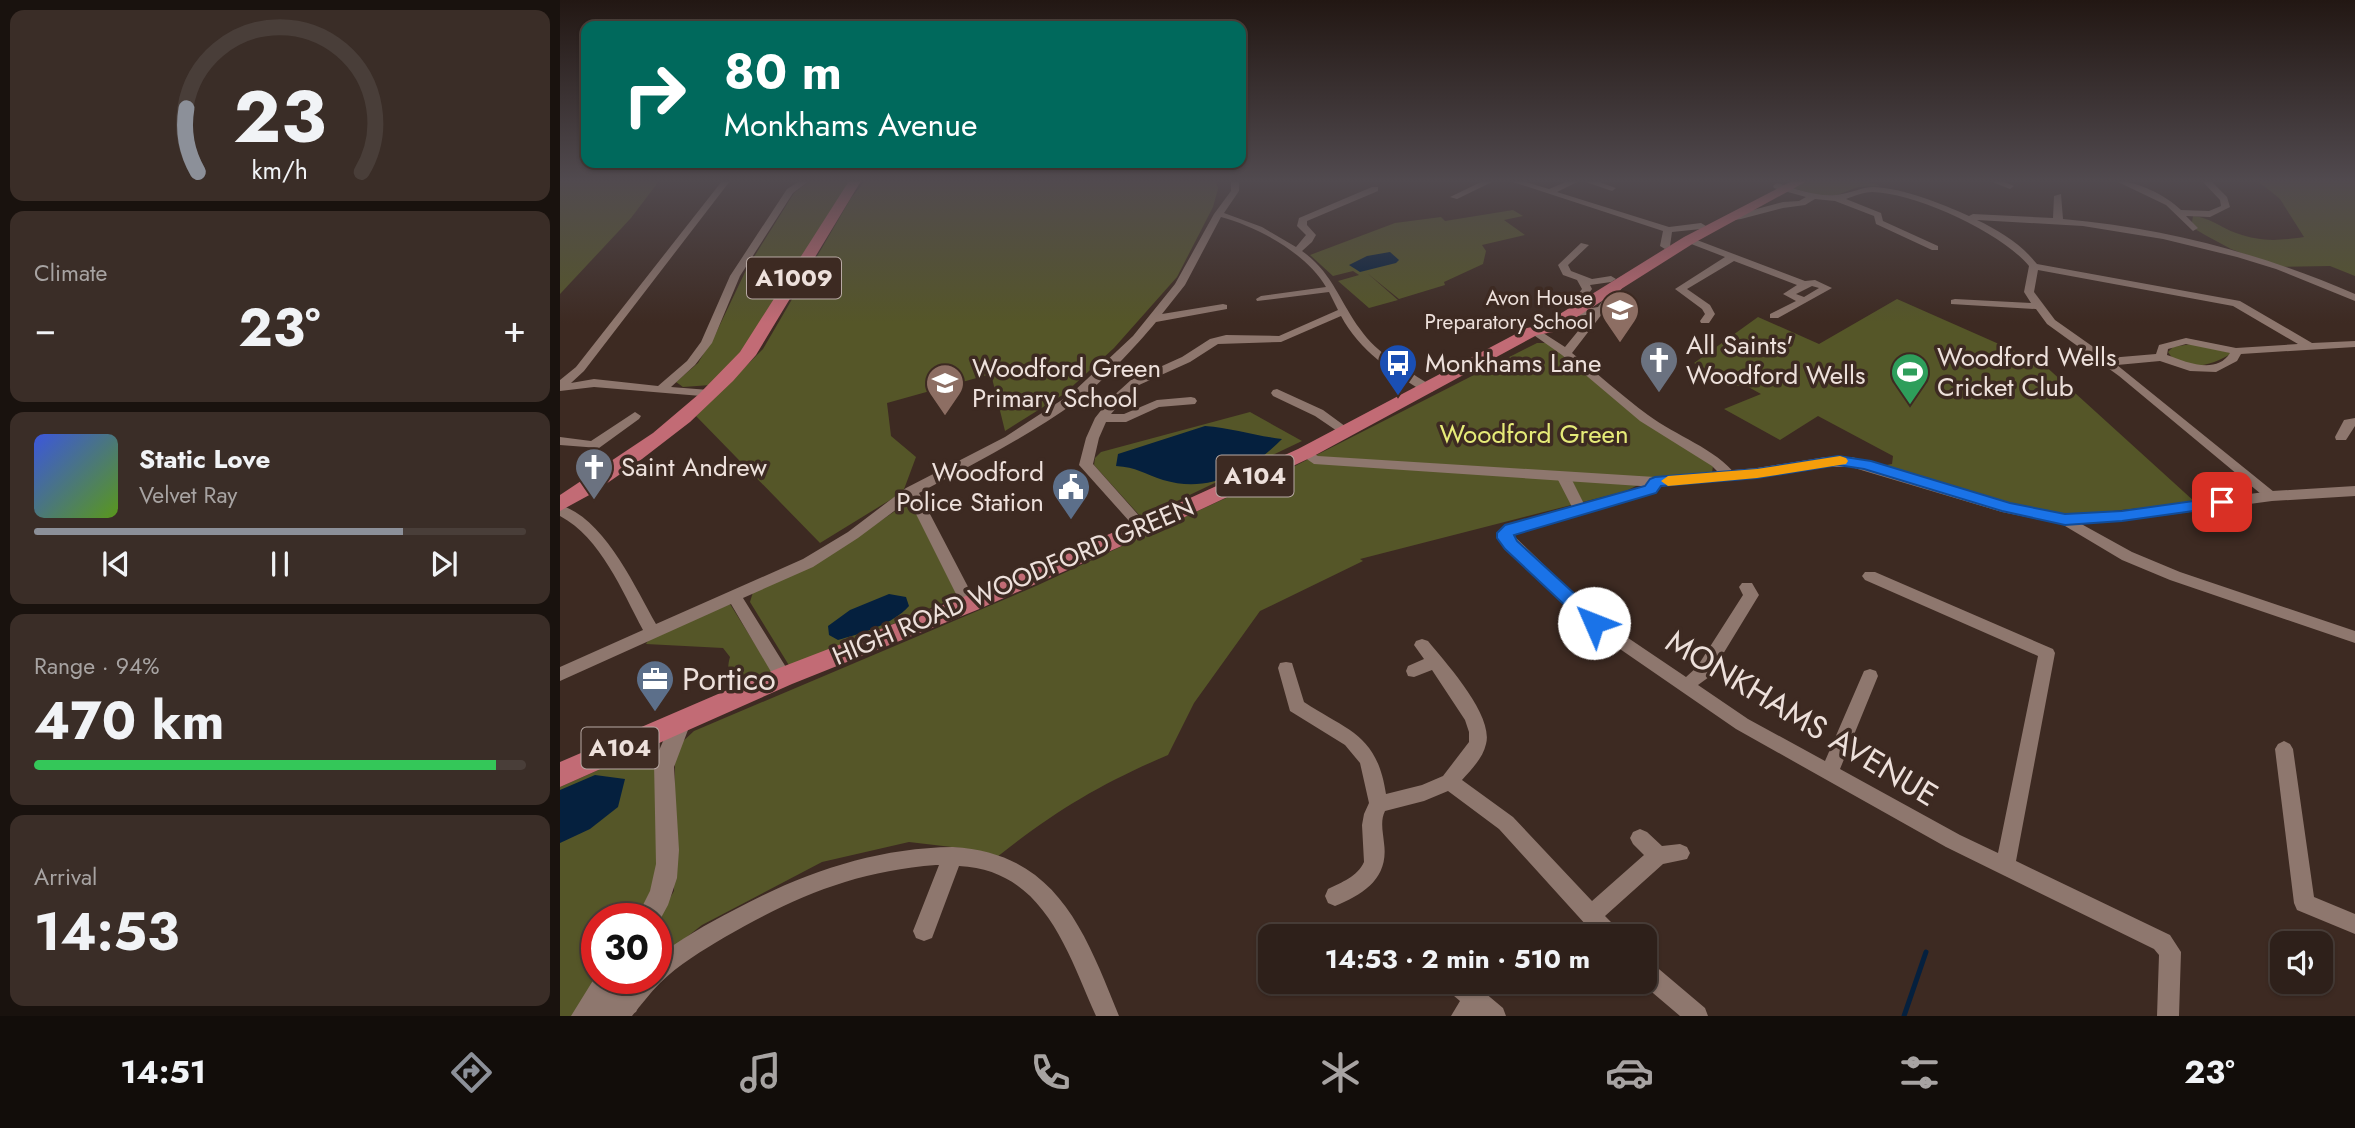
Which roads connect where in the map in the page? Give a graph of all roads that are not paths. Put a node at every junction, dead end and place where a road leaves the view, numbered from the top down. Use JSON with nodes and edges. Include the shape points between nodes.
{"nodes":[{"id":1,"x":689,"y":228,"type":"edge"},
{"id":2,"x":766,"y":228,"type":"edge"},
{"id":3,"x":826,"y":228,"type":"edge"},
{"id":4,"x":1210,"y":228,"type":"edge"},
{"id":5,"x":1257,"y":228,"type":"edge"},
{"id":6,"x":1304,"y":228,"type":"edge"},
{"id":7,"x":1651,"y":228,"type":"edge"},
{"id":8,"x":1691,"y":228,"type":"edge"},
{"id":9,"x":1691,"y":228,"type":"edge"},
{"id":10,"x":1710,"y":228,"type":"edge"},
{"id":11,"x":1894,"y":228,"type":"edge"},
{"id":12,"x":1984,"y":228,"type":"edge"},
{"id":13,"x":2006,"y":228,"type":"edge"},
{"id":14,"x":2104,"y":228,"type":"edge"},
{"id":15,"x":2193,"y":228,"type":"joint"},
{"id":16,"x":1669,"y":235,"type":"junction"},
{"id":17,"x":2003,"y":237,"type":"junction"},
{"id":18,"x":2181,"y":239,"type":"junction"},
{"id":19,"x":1689,"y":240,"type":"junction"},
{"id":20,"x":1584,"y":245,"type":"dead end"},
{"id":21,"x":1935,"y":248,"type":"dead end"},
{"id":22,"x":2230,"y":250,"type":"junction"},
{"id":23,"x":1297,"y":251,"type":"junction"},
{"id":24,"x":1732,"y":257,"type":"junction"},
{"id":25,"x":2034,"y":266,"type":"junction"},
{"id":26,"x":1618,"y":278,"type":"junction"},
{"id":27,"x":1583,"y":280,"type":"junction"},
{"id":28,"x":1806,"y":285,"type":"junction"},
{"id":29,"x":1331,"y":289,"type":"junction"},
{"id":30,"x":1580,"y":298,"type":"junction"},
{"id":31,"x":2355,"y":298,"type":"edge"},
{"id":32,"x":1261,"y":299,"type":"dead end"},
{"id":33,"x":1804,"y":300,"type":"junction"},
{"id":34,"x":1955,"y":302,"type":"dead end"},
{"id":35,"x":1223,"y":306,"type":"dead end"},
{"id":36,"x":2038,"y":306,"type":"junction"},
{"id":37,"x":1601,"y":310,"type":"junction"},
{"id":38,"x":1345,"y":312,"type":"junction"},
{"id":39,"x":1572,"y":314,"type":"junction"},
{"id":40,"x":1774,"y":316,"type":"dead end"},
{"id":41,"x":1152,"y":319,"type":"junction"},
{"id":42,"x":1705,"y":321,"type":"dead end"},
{"id":43,"x":1533,"y":331,"type":"junction"},
{"id":44,"x":2355,"y":344,"type":"edge"},
{"id":45,"x":2308,"y":345,"type":"junction"},
{"id":46,"x":2236,"y":351,"type":"junction"},
{"id":47,"x":1566,"y":353,"type":"junction"},
{"id":48,"x":2161,"y":357,"type":"junction"},
{"id":49,"x":2108,"y":362,"type":"junction"},
{"id":50,"x":560,"y":387,"type":"edge"},
{"id":51,"x":661,"y":389,"type":"junction"},
{"id":52,"x":1428,"y":389,"type":"junction"},
{"id":53,"x":1277,"y":393,"type":"dead end"},
{"id":54,"x":709,"y":394,"type":"junction"},
{"id":55,"x":1191,"y":401,"type":"dead end"},
{"id":56,"x":635,"y":416,"type":"dead end"},
{"id":57,"x":1101,"y":418,"type":"junction"},
{"id":58,"x":2355,"y":422,"type":"edge"},
{"id":59,"x":1347,"y":432,"type":"junction"},
{"id":60,"x":2341,"y":437,"type":"dead end"},
{"id":61,"x":560,"y":441,"type":"edge"},
{"id":62,"x":1305,"y":453,"type":"junction"},
{"id":63,"x":1563,"y":476,"type":"junction"},
{"id":64,"x":1730,"y":476,"type":"junction"},
{"id":65,"x":1655,"y":482,"type":"junction"},
{"id":66,"x":911,"y":491,"type":"junction"},
{"id":67,"x":2355,"y":491,"type":"edge"},
{"id":68,"x":2272,"y":495,"type":"junction"},
{"id":69,"x":560,"y":504,"type":"edge"},
{"id":70,"x":1580,"y":509,"type":"junction"},
{"id":71,"x":560,"y":510,"type":"edge"},
{"id":72,"x":2065,"y":520,"type":"junction"},
{"id":73,"x":1143,"y":528,"type":"junction"},
{"id":74,"x":1870,"y":576,"type":"dead end"},
{"id":75,"x":1747,"y":587,"type":"dead end"},
{"id":76,"x":734,"y":596,"type":"junction"},
{"id":77,"x":969,"y":604,"type":"junction"},
{"id":78,"x":652,"y":632,"type":"junction"},
{"id":79,"x":2355,"y":637,"type":"edge"},
{"id":80,"x":1422,"y":645,"type":"dead end"},
{"id":81,"x":1434,"y":662,"type":"junction"},
{"id":82,"x":1286,"y":668,"type":"dead end"},
{"id":83,"x":1414,"y":671,"type":"dead end"},
{"id":84,"x":560,"y":674,"type":"edge"},
{"id":85,"x":1870,"y":676,"type":"dead end"},
{"id":86,"x":783,"y":677,"type":"junction"},
{"id":87,"x":1685,"y":687,"type":"junction"},
{"id":88,"x":681,"y":722,"type":"junction"},
{"id":89,"x":2284,"y":749,"type":"dead end"},
{"id":90,"x":1829,"y":774,"type":"junction"},
{"id":91,"x":560,"y":775,"type":"edge"},
{"id":92,"x":1450,"y":782,"type":"junction"},
{"id":93,"x":1379,"y":804,"type":"junction"},
{"id":94,"x":1640,"y":838,"type":"dead end"},
{"id":95,"x":1680,"y":853,"type":"dead end"},
{"id":96,"x":1658,"y":855,"type":"junction"},
{"id":97,"x":953,"y":856,"type":"junction"},
{"id":98,"x":2005,"y":867,"type":"junction"},
{"id":99,"x":1335,"y":896,"type":"dead end"},
{"id":100,"x":659,"y":903,"type":"edge"},
{"id":101,"x":1590,"y":916,"type":"junction"},
{"id":102,"x":1598,"y":924,"type":"edge"},
{"id":103,"x":2355,"y":924,"type":"edge"},
{"id":104,"x":924,"y":931,"type":"dead end"},
{"id":105,"x":672,"y":962,"type":"edge"},
{"id":106,"x":1657,"y":982,"type":"edge"},
{"id":107,"x":636,"y":994,"type":"edge"},
{"id":108,"x":1466,"y":994,"type":"edge"},
{"id":109,"x":589,"y":1008,"type":"edge"},
{"id":110,"x":622,"y":1010,"type":"edge"},
{"id":111,"x":1108,"y":1016,"type":"edge"},
{"id":112,"x":1495,"y":1016,"type":"edge"},
{"id":113,"x":1698,"y":1016,"type":"edge"},
{"id":114,"x":2168,"y":1016,"type":"edge"}],
"edges":[{"from":1,"to":50,"type":"street","via":[[587,361]]},
{"from":2,"to":51,"type":"street","via":[[735,276],[691,363]]},
{"from":3,"to":54,"type":"main road","number":"A1009","via":[[747,355]]},
{"from":4,"to":41,"type":"street","via":[[1180,285]]},
{"from":5,"to":23,"type":"street"},
{"from":6,"to":23,"type":"street","via":[[1310,240]]},
{"from":7,"to":16,"type":"street"},
{"from":8,"to":16,"type":"main road","name":"HIGH ROAD WOODFORD GREEN","number":"A104"},
{"from":9,"to":16,"type":"street"},
{"from":10,"to":19,"type":"main road","name":"HIGH ROAD WOODFORD GREEN","number":"A104"},
{"from":11,"to":21,"type":"street"},
{"from":12,"to":17,"type":"street"},
{"from":13,"to":17,"type":"street"},
{"from":14,"to":18,"type":"street"},
{"from":15,"to":18,"type":"street","via":[[2190,236]]},
{"from":15,"to":22,"type":"street"},
{"from":16,"to":26,"type":"main road","name":"HIGH ROAD WOODFORD GREEN","number":"A104"},
{"from":17,"to":25,"type":"street"},
{"from":18,"to":22,"type":"street"},
{"from":19,"to":24,"type":"street"},
{"from":19,"to":26,"type":"main road","name":"HIGH ROAD WOODFORD GREEN","number":"A104"},
{"from":20,"to":27,"type":"street","via":[[1563,265],[1567,273]]},
{"from":22,"to":31,"type":"street"},
{"from":23,"to":29,"type":"street","via":[[1323,274]]},
{"from":24,"to":28,"type":"street"},
{"from":24,"to":42,"type":"street","via":[[1680,289],[1706,307],[1710,314]]},
{"from":25,"to":36,"type":"street","via":[[2028,292]]},
{"from":25,"to":45,"type":"street","via":[[2236,303]]},
{"from":26,"to":27,"type":"street"},
{"from":26,"to":30,"type":"main road","name":"HIGH ROAD WOODFORD GREEN","number":"A104"},
{"from":26,"to":37,"type":"street"},
{"from":26,"to":39,"type":"main road","name":"HIGH ROAD WOODFORD GREEN","number":"A104"},
{"from":27,"to":30,"type":"street","via":[[1587,289]]},
{"from":28,"to":33,"type":"street","via":[[1788,294]]},
{"from":28,"to":33,"type":"street","via":[[1811,282],[1827,288]]},
{"from":29,"to":32,"type":"street"},
{"from":29,"to":38,"type":"street"},
{"from":30,"to":43,"type":"main road","name":"HIGH ROAD WOODFORD GREEN","number":"A104"},
{"from":33,"to":40,"type":"street"},
{"from":34,"to":36,"type":"street"},
{"from":35,"to":41,"type":"street"},
{"from":36,"to":49,"type":"street","via":[[2051,322]]},
{"from":37,"to":39,"type":"street"},
{"from":37,"to":47,"type":"street"},
{"from":38,"to":52,"type":"street","via":[[1371,348]]},
{"from":38,"to":57,"type":"street","via":[[1282,339],[1211,342],[1192,357],[1136,382]]},
{"from":39,"to":43,"type":"main road","name":"HIGH ROAD WOODFORD GREEN","number":"A104"},
{"from":41,"to":66,"type":"street","via":[[1075,397],[1007,441]]},
{"from":43,"to":47,"type":"street"},
{"from":43,"to":52,"type":"main road","name":"HIGH ROAD WOODFORD GREEN","number":"A104"},
{"from":44,"to":45,"type":"street"},
{"from":45,"to":46,"type":"street"},
{"from":46,"to":48,"type":"street","via":[[2186,341],[2163,347]]},
{"from":46,"to":48,"type":"street","via":[[2233,359],[2216,369],[2190,368]]},
{"from":47,"to":64,"type":"street","via":[[1644,418],[1717,463]]},
{"from":48,"to":49,"type":"street"},
{"from":49,"to":68,"type":"street"},
{"from":50,"to":51,"type":"street","via":[[594,383]]},
{"from":51,"to":54,"type":"street"},
{"from":52,"to":59,"type":"main road","name":"HIGH ROAD WOODFORD GREEN","number":"A104"},
{"from":53,"to":59,"type":"street","via":[[1320,412]]},
{"from":54,"to":69,"type":"main road","number":"A1009","via":[[660,435]]},
{"from":55,"to":57,"type":"street","via":[[1157,404],[1126,418]]},
{"from":56,"to":61,"type":"street","via":[[594,445]]},
{"from":57,"to":73,"type":"street","via":[[1086,465]]},
{"from":58,"to":60,"type":"street","via":[[2348,422]]},
{"from":59,"to":62,"type":"main road","name":"HIGH ROAD WOODFORD GREEN","number":"A104"},
{"from":62,"to":63,"type":"street","via":[[1314,460]]},
{"from":62,"to":73,"type":"main road","name":"HIGH ROAD WOODFORD GREEN","number":"A104"},
{"from":63,"to":65,"type":"street"},
{"from":63,"to":70,"type":"street"},
{"from":64,"to":65,"type":"street"},
{"from":64,"to":72,"type":"street","via":[[1852,461]]},
{"from":65,"to":70,"type":"street","name":"MONKHAMS AVENUE","via":[[1651,490]]},
{"from":66,"to":76,"type":"street","via":[[808,563]]},
{"from":66,"to":77,"type":"street"},
{"from":67,"to":68,"type":"street"},
{"from":68,"to":72,"type":"street"},
{"from":70,"to":87,"type":"street","name":"MONKHAMS AVENUE","via":[[1511,529],[1506,538],[1594,623]]},
{"from":71,"to":78,"type":"street","via":[[584,524]]},
{"from":72,"to":79,"type":"street","via":[[2175,576]]},
{"from":73,"to":77,"type":"main road","name":"HIGH ROAD WOODFORD GREEN","number":"A104"},
{"from":74,"to":98,"type":"street","via":[[2047,653]]},
{"from":75,"to":87,"type":"street","via":[[1751,595],[1703,672]]},
{"from":76,"to":78,"type":"street"},
{"from":76,"to":86,"type":"street"},
{"from":77,"to":86,"type":"main road","name":"HIGH ROAD WOODFORD GREEN","number":"A104"},
{"from":78,"to":84,"type":"street"},
{"from":80,"to":81,"type":"street"},
{"from":81,"to":83,"type":"street"},
{"from":81,"to":92,"type":"street","via":[[1463,700],[1480,734]]},
{"from":82,"to":93,"type":"street","via":[[1296,706],[1343,732],[1365,753]]},
{"from":85,"to":90,"type":"street"},
{"from":86,"to":88,"type":"main road","name":"HIGH ROAD WOODFORD GREEN","number":"A104"},
{"from":87,"to":90,"type":"street","name":"MONKHAMS AVENUE"},
{"from":88,"to":91,"type":"main road","name":"HIGH ROAD WOODFORD GREEN","number":"A104"},
{"from":88,"to":100,"type":"street","via":[[664,760],[668,849]]},
{"from":89,"to":103,"type":"street","via":[[2304,903]]},
{"from":90,"to":98,"type":"street","name":"MONKHAMS AVENUE"},
{"from":92,"to":93,"type":"street"},
{"from":92,"to":101,"type":"street","via":[[1506,823]]},
{"from":93,"to":99,"type":"street","via":[[1373,809],[1371,823],[1377,850],[1371,870],[1357,888]]},
{"from":94,"to":96,"type":"street"},
{"from":95,"to":96,"type":"street"},
{"from":96,"to":101,"type":"street"},
{"from":97,"to":104,"type":"street"},
{"from":97,"to":105,"type":"street","via":[[906,857],[830,875],[761,905]]},
{"from":97,"to":111,"type":"street","via":[[995,862],[1049,900]]},
{"from":98,"to":114,"type":"street","name":"MONKHAMS AVENUE","via":[[2169,948]]},
{"from":101,"to":102,"type":"street"},
{"from":106,"to":113,"type":"street"},
{"from":107,"to":110,"type":"street"},
{"from":108,"to":112,"type":"street"},
{"from":109,"to":110,"type":"street"}]}
